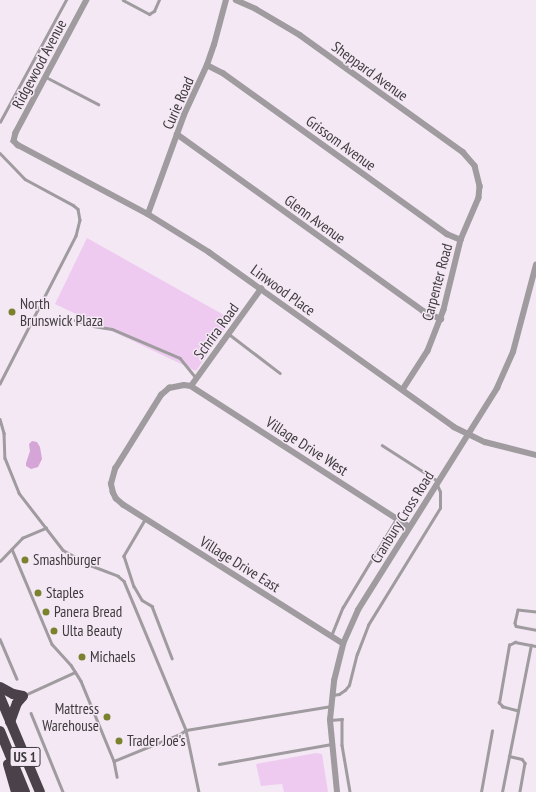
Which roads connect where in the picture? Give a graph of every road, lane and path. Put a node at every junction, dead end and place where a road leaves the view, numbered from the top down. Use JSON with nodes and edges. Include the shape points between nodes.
{"nodes":[{"id":1,"x":66,"y":0,"type":"edge"},
{"id":2,"x":87,"y":0,"type":"edge"},
{"id":3,"x":123,"y":0,"type":"edge"},
{"id":4,"x":159,"y":0,"type":"edge"},
{"id":5,"x":226,"y":0,"type":"edge"},
{"id":6,"x":236,"y":0,"type":"edge"},
{"id":7,"x":207,"y":65,"type":"junction"},
{"id":8,"x":46,"y":77,"type":"junction"},
{"id":9,"x":98,"y":104,"type":"dead end"},
{"id":10,"x":0,"y":122,"type":"edge"},
{"id":11,"x":177,"y":134,"type":"junction"},
{"id":12,"x":14,"y":140,"type":"joint"},
{"id":13,"x":0,"y":154,"type":"edge"},
{"id":14,"x":478,"y":175,"type":"joint"},
{"id":15,"x":148,"y":214,"type":"junction"},
{"id":16,"x":461,"y":240,"type":"junction"},
{"id":17,"x":536,"y":265,"type":"edge"},
{"id":18,"x":261,"y":289,"type":"junction"},
{"id":19,"x":441,"y":319,"type":"junction"},
{"id":20,"x":75,"y":320,"type":"dead end"},
{"id":21,"x":229,"y":334,"type":"junction"},
{"id":22,"x":280,"y":373,"type":"dead end"},
{"id":23,"x":196,"y":378,"type":"junction"},
{"id":24,"x":0,"y":384,"type":"edge"},
{"id":25,"x":191,"y":386,"type":"junction"},
{"id":26,"x":403,"y":390,"type":"junction"},
{"id":27,"x":0,"y":419,"type":"edge"},
{"id":28,"x":468,"y":435,"type":"junction"},
{"id":29,"x":382,"y":445,"type":"dead end"},
{"id":30,"x":5,"y":448,"type":"junction"},
{"id":31,"x":0,"y":450,"type":"edge"},
{"id":32,"x":536,"y":455,"type":"edge"},
{"id":33,"x":437,"y":483,"type":"junction"},
{"id":34,"x":396,"y":518,"type":"junction"},
{"id":35,"x":146,"y":520,"type":"junction"},
{"id":36,"x":410,"y":527,"type":"junction"},
{"id":37,"x":46,"y":528,"type":"junction"},
{"id":38,"x":12,"y":549,"type":"junction"},
{"id":39,"x":0,"y":561,"type":"edge"},
{"id":40,"x":536,"y":612,"type":"edge"},
{"id":41,"x":536,"y":630,"type":"edge"},
{"id":42,"x":331,"y":636,"type":"junction"},
{"id":43,"x":0,"y":639,"type":"edge"},
{"id":44,"x":343,"y":644,"type":"junction"},
{"id":45,"x":531,"y":646,"type":"junction"},
{"id":46,"x":536,"y":646,"type":"edge"},
{"id":47,"x":172,"y":658,"type":"dead end"},
{"id":48,"x":76,"y":672,"type":"junction"},
{"id":49,"x":17,"y":679,"type":"dead end"},
{"id":50,"x":0,"y":687,"type":"edge"},
{"id":51,"x":332,"y":695,"type":"junction"},
{"id":52,"x":23,"y":696,"type":"junction"},
{"id":53,"x":0,"y":697,"type":"edge"},
{"id":54,"x":331,"y":706,"type":"junction"},
{"id":55,"x":518,"y":710,"type":"junction"},
{"id":56,"x":31,"y":713,"type":"dead end"},
{"id":57,"x":330,"y":720,"type":"junction"},
{"id":58,"x":10,"y":722,"type":"junction"},
{"id":59,"x":186,"y":730,"type":"junction"},
{"id":60,"x":0,"y":731,"type":"edge"},
{"id":61,"x":492,"y":731,"type":"dead end"},
{"id":62,"x":0,"y":737,"type":"edge"},
{"id":63,"x":332,"y":744,"type":"junction"},
{"id":64,"x":509,"y":756,"type":"junction"},
{"id":65,"x":114,"y":761,"type":"junction"},
{"id":66,"x":219,"y":764,"type":"dead end"},
{"id":67,"x":117,"y":776,"type":"dead end"},
{"id":68,"x":16,"y":792,"type":"edge"},
{"id":69,"x":25,"y":792,"type":"edge"},
{"id":70,"x":40,"y":792,"type":"edge"},
{"id":71,"x":63,"y":792,"type":"edge"},
{"id":72,"x":199,"y":792,"type":"edge"},
{"id":73,"x":337,"y":792,"type":"edge"},
{"id":74,"x":350,"y":792,"type":"edge"},
{"id":75,"x":481,"y":792,"type":"edge"},
{"id":76,"x":502,"y":792,"type":"edge"},
{"id":77,"x":520,"y":792,"type":"edge"}],
"edges":[{"from":1,"to":10,"type":"lane"},
{"from":2,"to":8,"type":"street","name":"Ridgewood Avenue"},
{"from":3,"to":4,"type":"lane","via":[[150,14]]},
{"from":5,"to":7,"type":"street","name":"Curie Road"},
{"from":6,"to":14,"type":"street","name":"Sheppard Avenue","via":[[300,35],[450,143],[469,158]]},
{"from":7,"to":11,"type":"street","name":"Curie Road"},
{"from":7,"to":16,"type":"street","name":"Grissom Avenue","via":[[224,73],[447,234]]},
{"from":8,"to":9,"type":"lane"},
{"from":8,"to":12,"type":"street","name":"Ridgewood Avenue"},
{"from":11,"to":15,"type":"street","name":"Curie Road"},
{"from":11,"to":19,"type":"street","name":"Glenn Avenue","via":[[423,311]]},
{"from":12,"to":15,"type":"street","name":"Linwood Place","via":[[18,145]]},
{"from":13,"to":24,"type":"lane","via":[[25,179],[78,209],[80,220],[76,236]]},
{"from":14,"to":16,"type":"street","name":"Carpenter Road","via":[[479,198]]},
{"from":15,"to":18,"type":"street","name":"Linwood Place","via":[[209,252]]},
{"from":16,"to":19,"type":"street","name":"Carpenter Road","via":[[449,296]]},
{"from":17,"to":28,"type":"street","name":"Cranbury Cross Road","via":[[513,352],[497,388]]},
{"from":18,"to":21,"type":"street","name":"Schrira Road"},
{"from":18,"to":26,"type":"street","name":"Linwood Place"},
{"from":19,"to":26,"type":"street","name":"Carpenter Road","via":[[428,351]]},
{"from":20,"to":23,"type":"lane","via":[[112,329],[180,358]]},
{"from":21,"to":22,"type":"lane"},
{"from":21,"to":23,"type":"street","name":"Schrira Road"},
{"from":23,"to":25,"type":"street","name":"Schrira Road"},
{"from":25,"to":34,"type":"street","name":"Village Drive West"},
{"from":25,"to":35,"type":"street","name":"Village Drive East","via":[[178,385],[161,395],[115,469],[111,484],[116,499]]},
{"from":26,"to":28,"type":"street","name":"Linwood Place"},
{"from":27,"to":30,"type":"lane"},
{"from":28,"to":32,"type":"street","name":"Linwood Place","via":[[508,449]]},
{"from":28,"to":33,"type":"street","name":"Cranbury Cross Road"},
{"from":29,"to":33,"type":"lane"},
{"from":30,"to":31,"type":"lane"},
{"from":30,"to":37,"type":"lane","via":[[16,488]]},
{"from":33,"to":36,"type":"street","name":"Cranbury Cross Road"},
{"from":33,"to":51,"type":"lane","via":[[440,508],[368,625],[346,690]]},
{"from":34,"to":36,"type":"street","name":"Village Drive West"},
{"from":34,"to":42,"type":"lane","via":[[342,607]]},
{"from":35,"to":42,"type":"street","name":"Village Drive East"},
{"from":35,"to":47,"type":"lane","via":[[124,556],[134,586],[142,600],[152,606]]},
{"from":36,"to":44,"type":"street","name":"Cranbury Cross Road","via":[[358,610]]},
{"from":37,"to":38,"type":"lane","via":[[22,538]]},
{"from":37,"to":59,"type":"lane","via":[[63,550],[122,579]]},
{"from":38,"to":39,"type":"lane"},
{"from":38,"to":48,"type":"lane","via":[[52,644]]},
{"from":40,"to":41,"type":"lane","via":[[518,610],[515,623],[516,626]]},
{"from":42,"to":44,"type":"street","name":"Village Drive East"},
{"from":43,"to":49,"type":"lane"},
{"from":44,"to":51,"type":"street","name":"Cranbury Cross Road"},
{"from":45,"to":46,"type":"lane"},
{"from":45,"to":55,"type":"lane"},
{"from":45,"to":55,"type":"lane","via":[[515,642],[509,645],[499,703],[503,707]]},
{"from":48,"to":52,"type":"lane"},
{"from":48,"to":65,"type":"lane"},
{"from":50,"to":52,"type":"highway"},
{"from":51,"to":54,"type":"street","name":"Cranbury Cross Road"},
{"from":52,"to":58,"type":"highway","via":[[17,703]]},
{"from":53,"to":58,"type":"highway","number":"US 1"},
{"from":54,"to":57,"type":"street","name":"Cranbury Cross Road"},
{"from":54,"to":59,"type":"lane"},
{"from":55,"to":64,"type":"lane"},
{"from":56,"to":71,"type":"lane"},
{"from":57,"to":63,"type":"street","name":"Cranbury Cross Road"},
{"from":57,"to":74,"type":"lane","via":[[342,719],[342,745]]},
{"from":58,"to":70,"type":"highway","number":"US 1"},
{"from":59,"to":65,"type":"lane"},
{"from":59,"to":72,"type":"lane"},
{"from":60,"to":69,"type":"highway","number":"US 1"},
{"from":61,"to":75,"type":"lane"},
{"from":62,"to":68,"type":"highway"},
{"from":63,"to":66,"type":"lane"},
{"from":63,"to":73,"type":"street","name":"Cranbury Cross Road"},
{"from":64,"to":76,"type":"lane"},
{"from":64,"to":77,"type":"lane","via":[[522,759],[525,763]]},
{"from":65,"to":67,"type":"lane"}]}
